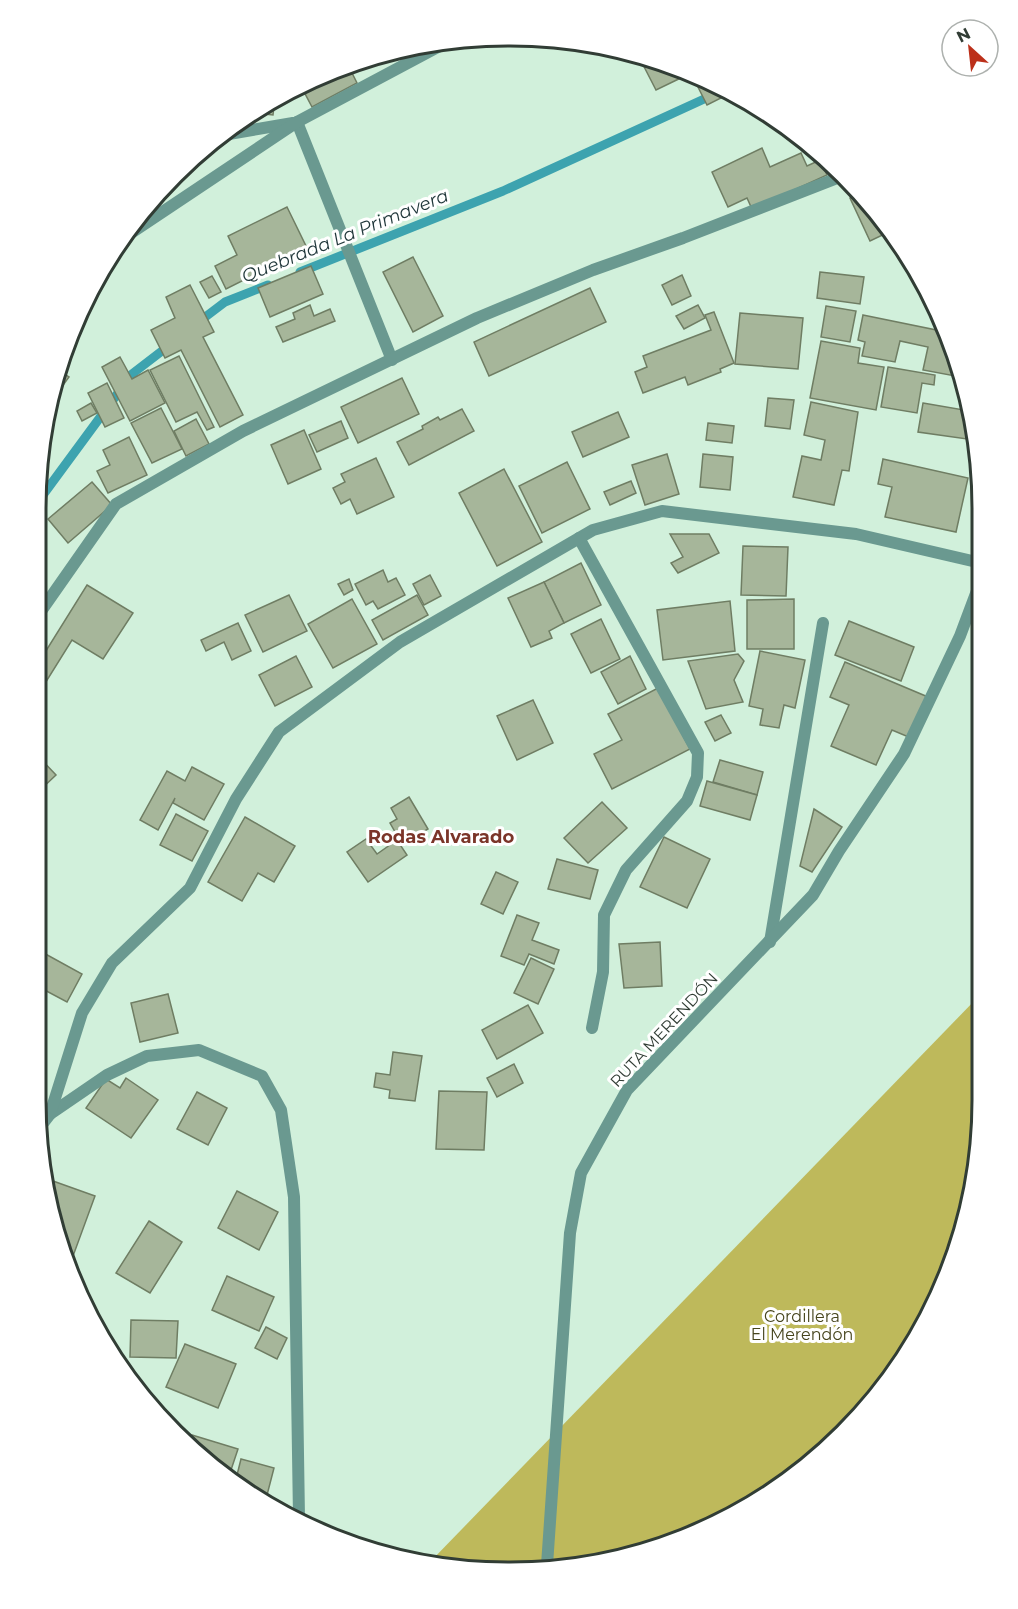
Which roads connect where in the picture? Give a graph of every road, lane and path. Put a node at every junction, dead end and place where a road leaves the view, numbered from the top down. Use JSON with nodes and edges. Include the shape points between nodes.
{"nodes":[{"id":1,"x":425,"y":54,"type":"edge"},
{"id":2,"x":297,"y":122,"type":"junction"},
{"id":3,"x":241,"y":132,"type":"edge"},
{"id":4,"x":833,"y":180,"type":"edge"},
{"id":5,"x":145,"y":224,"type":"edge"},
{"id":6,"x":392,"y":360,"type":"junction"},
{"id":7,"x":579,"y":538,"type":"junction"},
{"id":8,"x":972,"y":561,"type":"edge"},
{"id":9,"x":46,"y":604,"type":"edge"},
{"id":10,"x":972,"y":604,"type":"edge"},
{"id":11,"x":824,"y":623,"type":"dead end"},
{"id":12,"x":770,"y":942,"type":"junction"},
{"id":13,"x":592,"y":1028,"type":"dead end"},
{"id":14,"x":50,"y":1114,"type":"junction"},
{"id":15,"x":47,"y":1118,"type":"edge"},
{"id":16,"x":299,"y":1512,"type":"edge"},
{"id":17,"x":547,"y":1561,"type":"edge"}],
"edges":[{"from":1,"to":2,"type":"street"},
{"from":2,"to":3,"type":"street"},
{"from":2,"to":5,"type":"street"},
{"from":2,"to":6,"type":"street"},
{"from":4,"to":6,"type":"street","via":[[594,270],[477,318]]},
{"from":6,"to":9,"type":"street","via":[[243,431],[116,504]]},
{"from":7,"to":8,"type":"street","via":[[593,530],[662,511],[856,534]]},
{"from":7,"to":13,"type":"street","via":[[698,753],[697,777],[687,801],[626,870],[604,915],[603,972]]},
{"from":7,"to":14,"type":"street","via":[[400,642],[279,732],[236,799],[190,888],[112,963],[82,1013]]},
{"from":10,"to":12,"type":"street","name":"RUTA MERENDÓN","via":[[904,754],[813,895]]},
{"from":11,"to":12,"type":"street"},
{"from":12,"to":17,"type":"street","name":"RUTA MERENDÓN","via":[[627,1090],[580,1173],[570,1233]]},
{"from":14,"to":15,"type":"street"},
{"from":14,"to":16,"type":"street","via":[[107,1075],[147,1056],[199,1050],[262,1076],[281,1110],[294,1197]]}]}
